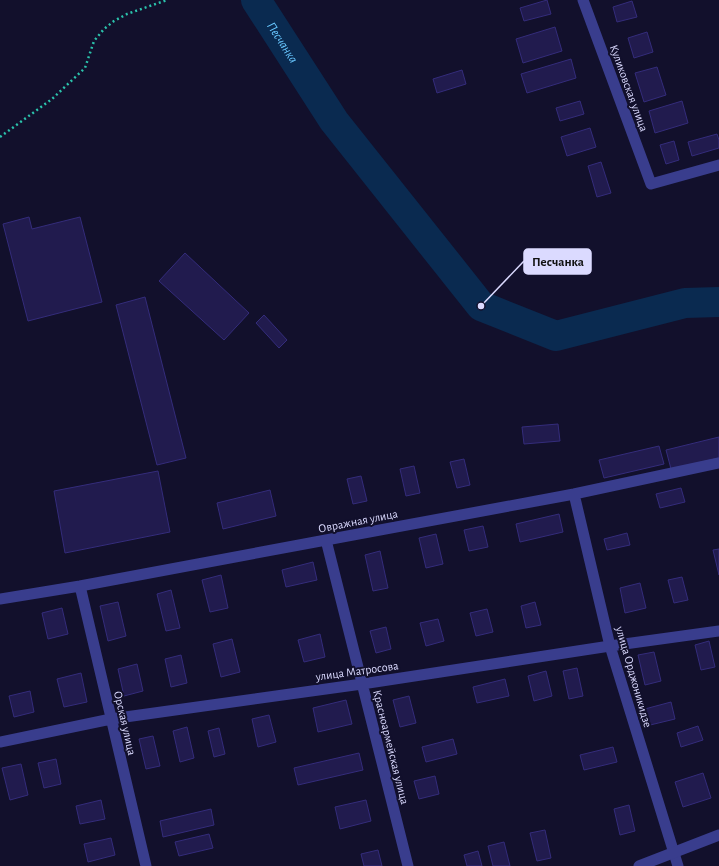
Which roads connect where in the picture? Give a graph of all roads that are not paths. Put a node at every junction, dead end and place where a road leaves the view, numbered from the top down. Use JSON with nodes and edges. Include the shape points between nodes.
{"nodes":[{"id":1,"x":583,"y":0,"type":"edge"},
{"id":2,"x":719,"y":165,"type":"edge"},
{"id":3,"x":719,"y":463,"type":"edge"},
{"id":4,"x":574,"y":494,"type":"junction"},
{"id":5,"x":326,"y":540,"type":"junction"},
{"id":6,"x":80,"y":586,"type":"junction"},
{"id":7,"x":0,"y":598,"type":"edge"},
{"id":8,"x":719,"y":631,"type":"edge"},
{"id":9,"x":610,"y":646,"type":"junction"},
{"id":10,"x":362,"y":684,"type":"junction"},
{"id":11,"x":111,"y":719,"type":"junction"},
{"id":12,"x":0,"y":742,"type":"edge"},
{"id":13,"x":719,"y":834,"type":"edge"},
{"id":14,"x":674,"y":853,"type":"junction"},
{"id":15,"x":146,"y":866,"type":"edge"},
{"id":16,"x":408,"y":866,"type":"edge"},
{"id":17,"x":640,"y":866,"type":"edge"},
{"id":18,"x":678,"y":866,"type":"edge"}],
"edges":[{"from":1,"to":2,"type":"street","name":"Куликовская улица","via":[[651,184]]},
{"from":3,"to":4,"type":"street","name":"Овражная улица"},
{"from":4,"to":5,"type":"street","name":"Овражная улица"},
{"from":4,"to":9,"type":"street","name":"улица Орджоникидзе"},
{"from":5,"to":6,"type":"street","name":"Овражная улица"},
{"from":5,"to":10,"type":"street","name":"Красноармейская улица"},
{"from":6,"to":7,"type":"street","name":"Овражная улица"},
{"from":6,"to":11,"type":"street","name":"Орская улица"},
{"from":8,"to":9,"type":"street","name":"улица Матросова"},
{"from":9,"to":10,"type":"street","name":"улица Матросова"},
{"from":9,"to":14,"type":"street","name":"улица Орджоникидзе"},
{"from":10,"to":11,"type":"street","name":"улица Матросова"},
{"from":10,"to":16,"type":"street","name":"Красноармейская улица"},
{"from":11,"to":12,"type":"street","name":"улица Матросова"},
{"from":11,"to":15,"type":"street","name":"Орская улица"},
{"from":13,"to":14,"type":"street"},
{"from":14,"to":17,"type":"street"},
{"from":14,"to":18,"type":"street","name":"улица Орджоникидзе"}]}
